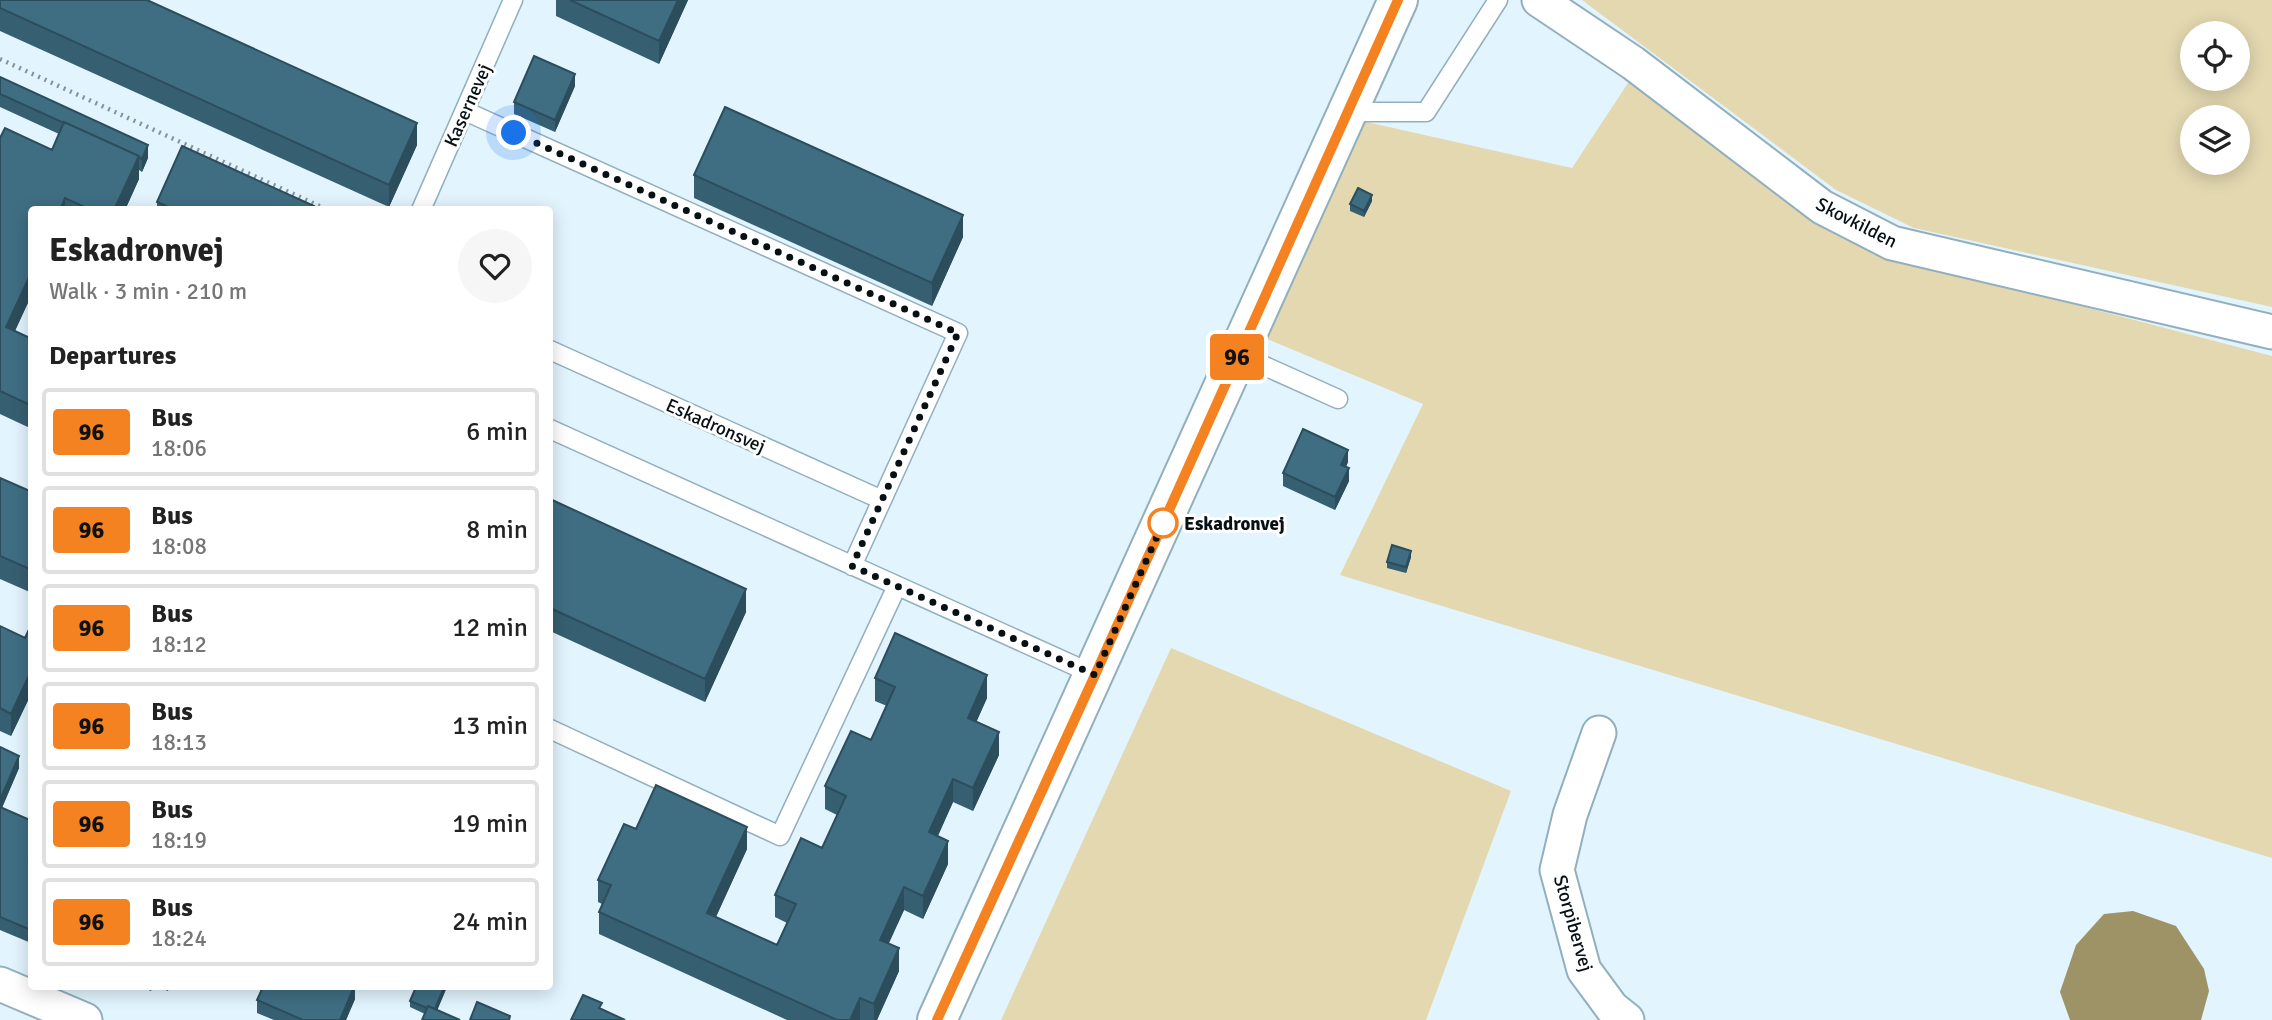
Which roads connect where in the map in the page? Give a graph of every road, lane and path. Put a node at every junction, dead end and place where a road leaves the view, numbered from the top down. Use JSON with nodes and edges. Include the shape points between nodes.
{"nodes":[{"id":1,"x":513,"y":0,"type":"edge"},
{"id":2,"x":1398,"y":0,"type":"edge"},
{"id":3,"x":1498,"y":0,"type":"edge"},
{"id":4,"x":1539,"y":0,"type":"edge"},
{"id":5,"x":0,"y":60,"type":"edge"},
{"id":6,"x":465,"y":111,"type":"junction"},
{"id":7,"x":1347,"y":112,"type":"junction"},
{"id":8,"x":319,"y":206,"type":"edge"},
{"id":9,"x":423,"y":206,"type":"edge"},
{"id":10,"x":2272,"y":332,"type":"edge"},
{"id":11,"x":553,"y":350,"type":"edge"},
{"id":12,"x":1238,"y":354,"type":"junction"},
{"id":13,"x":1338,"y":399,"type":"dead end"},
{"id":14,"x":553,"y":430,"type":"edge"},
{"id":15,"x":881,"y":500,"type":"junction"},
{"id":16,"x":852,"y":566,"type":"junction"},
{"id":17,"x":897,"y":586,"type":"junction"},
{"id":18,"x":1095,"y":675,"type":"junction"},
{"id":19,"x":553,"y":730,"type":"edge"},
{"id":20,"x":1599,"y":733,"type":"dead end"},
{"id":21,"x":0,"y":984,"type":"edge"},
{"id":22,"x":85,"y":1020,"type":"edge"},
{"id":23,"x":937,"y":1020,"type":"edge"},
{"id":24,"x":1628,"y":1020,"type":"edge"}],
"edges":[{"from":1,"to":6,"type":"lane","name":"Kasernevej"},
{"from":2,"to":7,"type":"street"},
{"from":3,"to":7,"type":"lane","via":[[1426,113]]},
{"from":4,"to":10,"type":"street","name":"Skovkilden","via":[[1633,63],[1822,207],[1892,243]]},
{"from":5,"to":8,"type":"path"},
{"from":6,"to":9,"type":"lane","name":"Kasernevej"},
{"from":6,"to":15,"type":"lane","via":[[958,333]]},
{"from":7,"to":12,"type":"street"},
{"from":11,"to":15,"type":"lane","name":"Eskadronsvej"},
{"from":12,"to":13,"type":"lane"},
{"from":12,"to":18,"type":"street"},
{"from":14,"to":16,"type":"lane"},
{"from":15,"to":16,"type":"lane"},
{"from":16,"to":17,"type":"lane"},
{"from":17,"to":18,"type":"lane"},
{"from":17,"to":19,"type":"lane","via":[[780,836]]},
{"from":18,"to":23,"type":"street"},
{"from":20,"to":24,"type":"street","name":"Storpibervej","via":[[1570,815],[1557,870],[1584,970],[1612,1009]]},
{"from":21,"to":22,"type":"street"}]}
